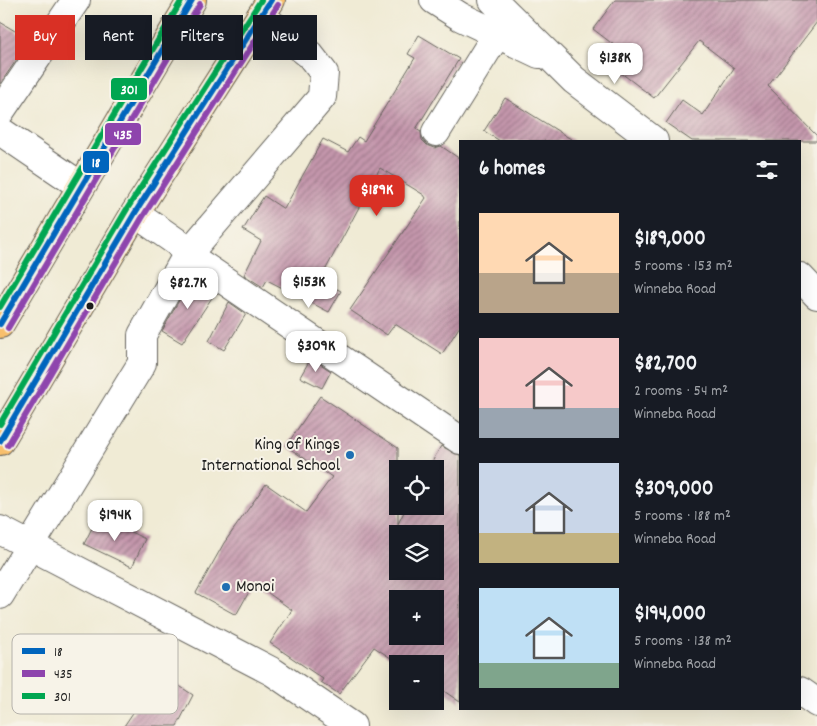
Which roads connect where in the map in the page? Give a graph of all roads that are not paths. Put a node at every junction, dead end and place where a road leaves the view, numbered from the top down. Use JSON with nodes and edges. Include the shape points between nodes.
{"nodes":[{"id":1,"x":76,"y":0,"type":"edge"},
{"id":2,"x":192,"y":0,"type":"edge"},
{"id":3,"x":434,"y":0,"type":"edge"},
{"id":4,"x":493,"y":0,"type":"edge"},
{"id":5,"x":266,"y":8,"type":"edge"},
{"id":6,"x":497,"y":34,"type":"junction"},
{"id":7,"x":551,"y":60,"type":"junction"},
{"id":8,"x":0,"y":112,"type":"edge"},
{"id":9,"x":0,"y":131,"type":"edge"},
{"id":10,"x":436,"y":132,"type":"dead end"},
{"id":11,"x":653,"y":140,"type":"edge"},
{"id":12,"x":81,"y":186,"type":"junction"},
{"id":13,"x":135,"y":213,"type":"junction"},
{"id":14,"x":187,"y":254,"type":"junction"},
{"id":15,"x":801,"y":278,"type":"edge"},
{"id":16,"x":817,"y":295,"type":"edge"},
{"id":17,"x":0,"y":324,"type":"edge"},
{"id":18,"x":459,"y":439,"type":"edge"},
{"id":19,"x":0,"y":441,"type":"edge"},
{"id":20,"x":0,"y":530,"type":"edge"},
{"id":21,"x":30,"y":545,"type":"junction"},
{"id":22,"x":0,"y":596,"type":"edge"},
{"id":23,"x":801,"y":692,"type":"edge"},
{"id":24,"x":817,"y":703,"type":"edge"},
{"id":25,"x":352,"y":726,"type":"edge"}],
"edges":[{"from":1,"to":8,"type":"street"},
{"from":2,"to":12,"type":"highway"},
{"from":3,"to":6,"type":"street"},
{"from":4,"to":7,"type":"street"},
{"from":5,"to":13,"type":"highway"},
{"from":5,"to":14,"type":"street","via":[[324,73],[322,97]]},
{"from":6,"to":7,"type":"street"},
{"from":6,"to":10,"type":"street"},
{"from":7,"to":11,"type":"street"},
{"from":9,"to":12,"type":"street"},
{"from":12,"to":17,"type":"highway"},
{"from":13,"to":14,"type":"street","via":[[178,243]]},
{"from":13,"to":19,"type":"highway"},
{"from":14,"to":18,"type":"street"},
{"from":14,"to":21,"type":"street","via":[[142,335],[142,362]]},
{"from":15,"to":16,"type":"street"},
{"from":20,"to":21,"type":"street"},
{"from":21,"to":22,"type":"street"},
{"from":21,"to":25,"type":"street","via":[[274,672]]},
{"from":23,"to":24,"type":"street"}]}
